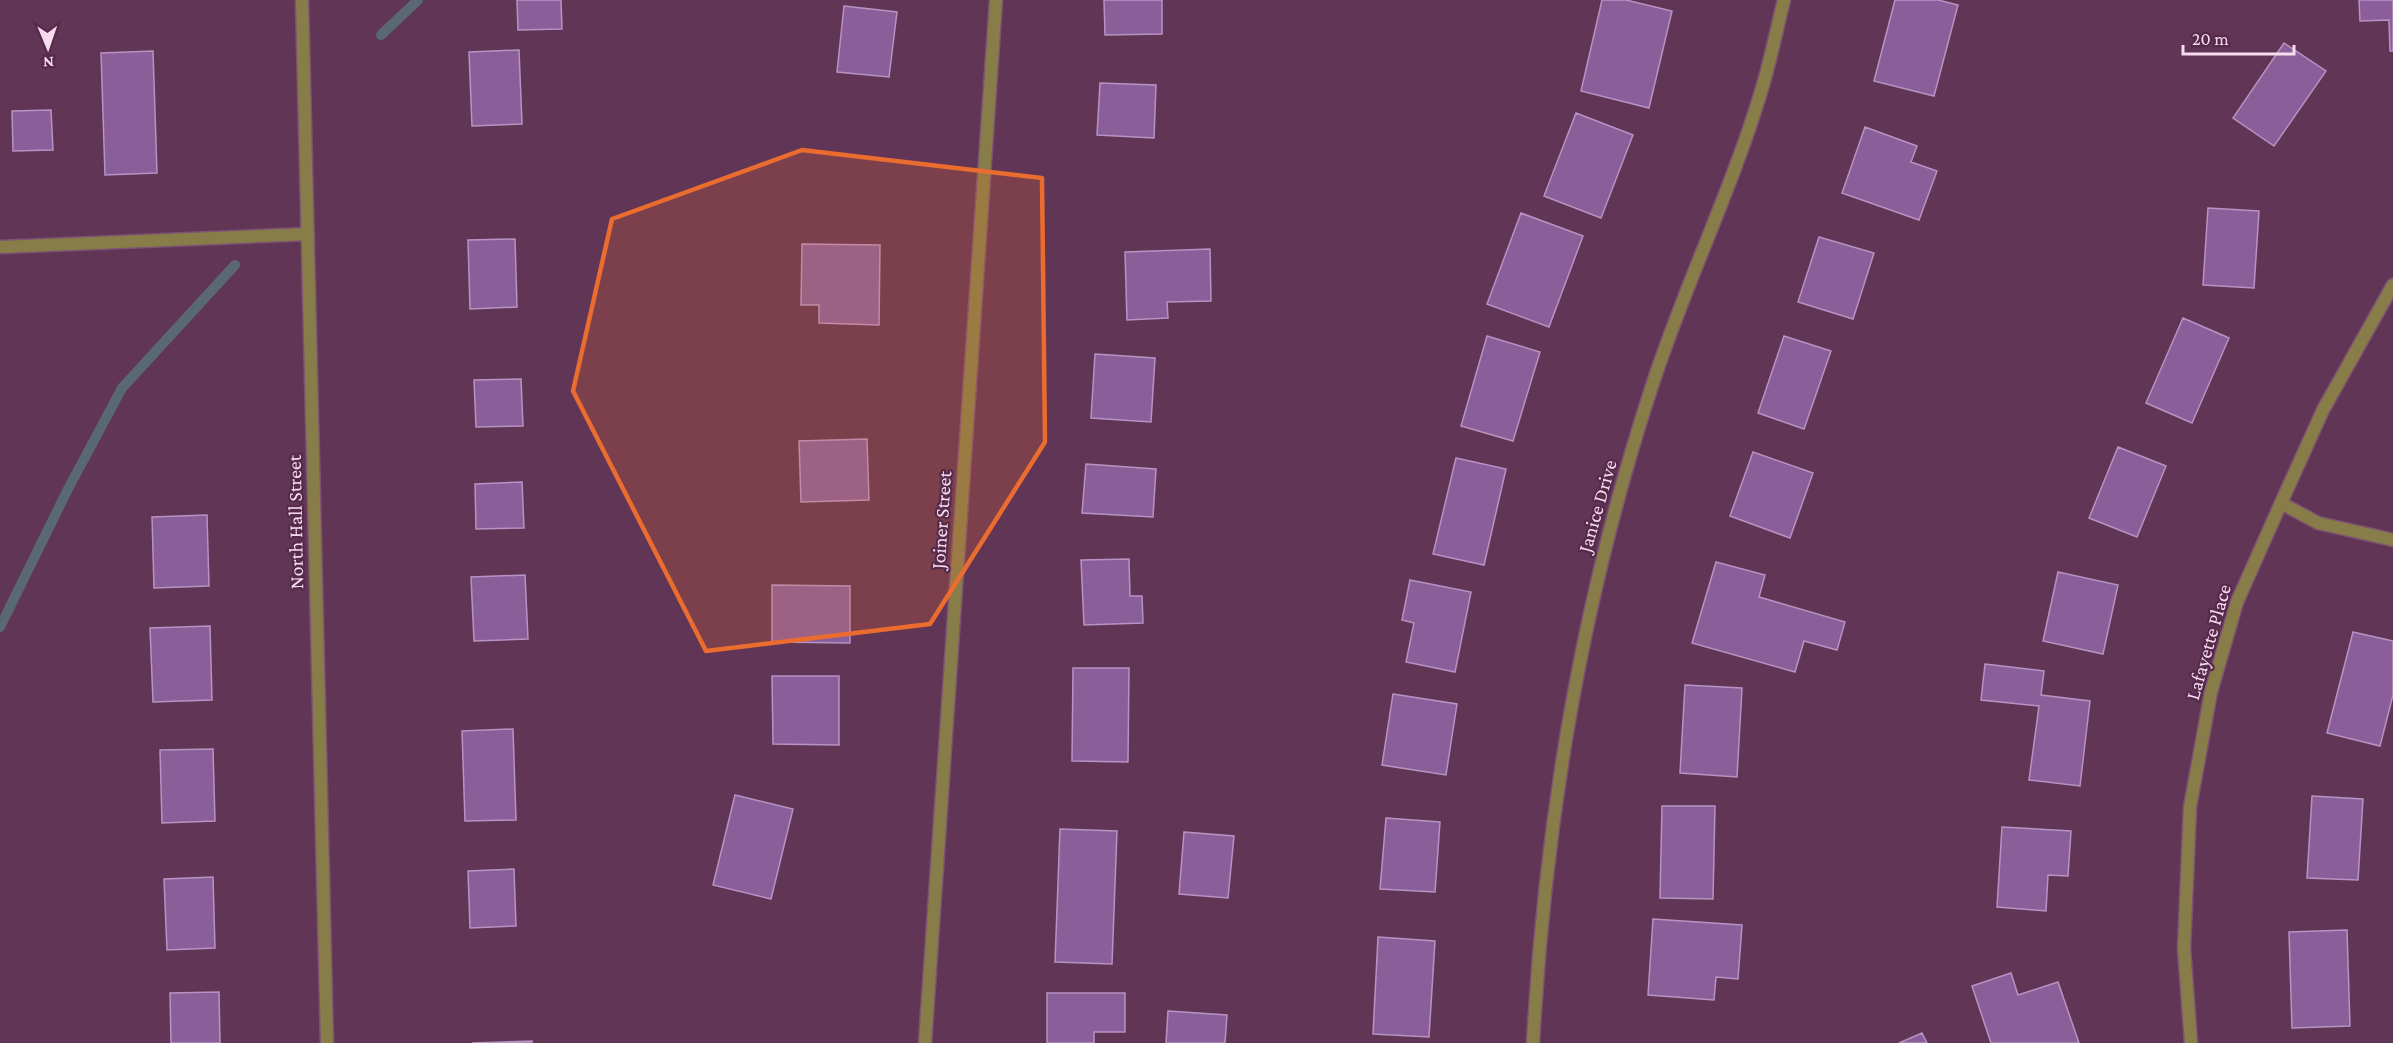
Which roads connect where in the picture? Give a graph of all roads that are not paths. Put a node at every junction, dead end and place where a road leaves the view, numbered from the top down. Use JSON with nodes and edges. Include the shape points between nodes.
{"nodes":[{"id":1,"x":302,"y":0,"type":"edge"},
{"id":2,"x":996,"y":0,"type":"edge"},
{"id":3,"x":1784,"y":0,"type":"edge"},
{"id":4,"x":308,"y":234,"type":"junction"},
{"id":5,"x":0,"y":247,"type":"edge"},
{"id":6,"x":2393,"y":285,"type":"edge"},
{"id":7,"x":2281,"y":503,"type":"junction"},
{"id":8,"x":2393,"y":540,"type":"edge"},
{"id":9,"x":327,"y":1043,"type":"edge"},
{"id":10,"x":925,"y":1043,"type":"edge"},
{"id":11,"x":1533,"y":1043,"type":"edge"},
{"id":12,"x":2191,"y":1043,"type":"edge"}],
"edges":[{"from":1,"to":4,"type":"street","name":"North Hall Street"},
{"from":2,"to":10,"type":"street","name":"Joiner Street"},
{"from":3,"to":11,"type":"street","name":"Janice Drive","via":[[1760,95],[1651,389],[1597,578],[1563,758],[1539,938]]},
{"from":4,"to":5,"type":"street"},
{"from":4,"to":9,"type":"street","name":"North Hall Street"},
{"from":6,"to":7,"type":"street","name":"Lafayette Place","via":[[2323,410]]},
{"from":7,"to":8,"type":"street","via":[[2318,523]]},
{"from":7,"to":12,"type":"street","name":"Lafayette Place","via":[[2237,602],[2211,692],[2190,807],[2184,948]]}]}
